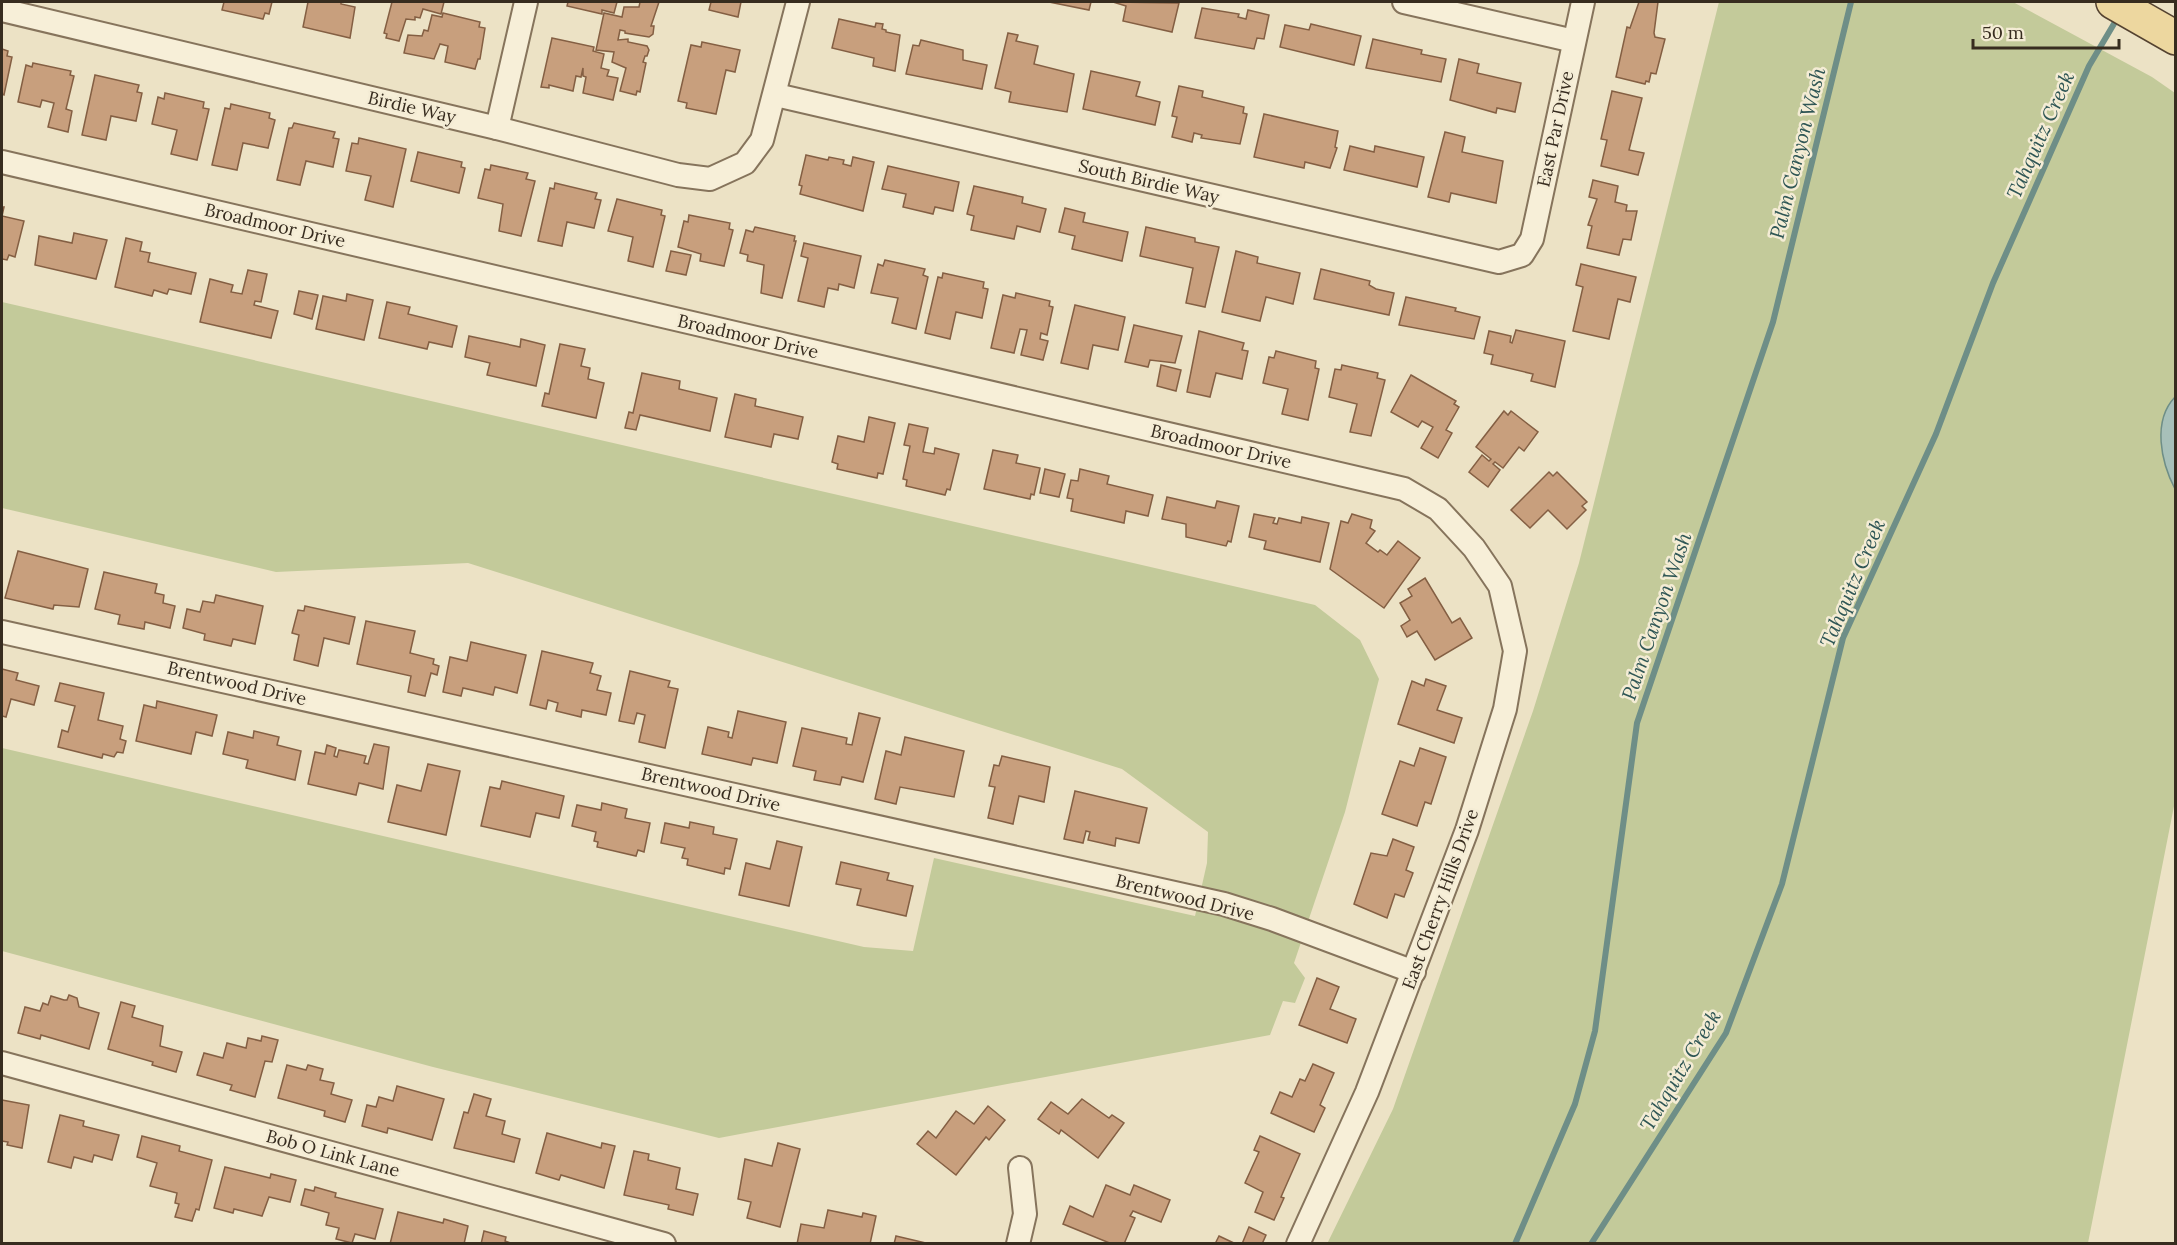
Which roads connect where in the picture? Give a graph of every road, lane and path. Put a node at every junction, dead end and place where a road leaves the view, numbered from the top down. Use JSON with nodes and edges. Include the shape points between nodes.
{"nodes":[{"id":1,"x":526,"y":2,"type":"edge"},
{"id":2,"x":798,"y":2,"type":"edge"},
{"id":3,"x":1404,"y":2,"type":"edge"},
{"id":4,"x":1583,"y":2,"type":"edge"},
{"id":5,"x":2113,"y":2,"type":"edge"},
{"id":6,"x":2,"y":10,"type":"edge"},
{"id":7,"x":2175,"y":38,"type":"edge"},
{"id":8,"x":1574,"y":42,"type":"junction"},
{"id":9,"x":776,"y":95,"type":"junction"},
{"id":10,"x":497,"y":128,"type":"junction"},
{"id":11,"x":2,"y":162,"type":"edge"},
{"id":12,"x":1522,"y":255,"type":"joint"},
{"id":13,"x":1474,"y":548,"type":"joint"},
{"id":14,"x":2,"y":632,"type":"edge"},
{"id":15,"x":1414,"y":972,"type":"junction"},
{"id":16,"x":2,"y":1063,"type":"edge"},
{"id":17,"x":1020,"y":1168,"type":"dead end"},
{"id":18,"x":664,"y":1244,"type":"edge"},
{"id":19,"x":1018,"y":1244,"type":"edge"},
{"id":20,"x":1298,"y":1244,"type":"edge"}],
"edges":[{"from":1,"to":10,"type":"street"},
{"from":2,"to":9,"type":"street","name":"Birdie Way"},
{"from":3,"to":8,"type":"street"},
{"from":4,"to":8,"type":"street","name":"East Par Drive"},
{"from":5,"to":7,"type":"main road"},
{"from":6,"to":10,"type":"street","name":"Birdie Way"},
{"from":8,"to":12,"type":"street","name":"East Par Drive","via":[[1532,238]]},
{"from":9,"to":10,"type":"street","name":"Birdie Way","via":[[762,140],[745,164],[710,179],[678,175]]},
{"from":9,"to":12,"type":"street","name":"South Birdie Way","via":[[1499,262]]},
{"from":11,"to":13,"type":"street","name":"Broadmoor Drive","via":[[1404,489],[1438,509]]},
{"from":13,"to":15,"type":"street","name":"East Cherry Hills Drive","via":[[1500,586],[1515,651],[1504,709],[1474,808]]},
{"from":14,"to":15,"type":"street","name":"Brentwood Drive","via":[[1224,904]]},
{"from":15,"to":20,"type":"street","name":"East Cherry Hills Drive","via":[[1367,1092]]},
{"from":16,"to":18,"type":"street","name":"Bob O Link Lane"},
{"from":17,"to":19,"type":"street","via":[[1025,1214]]}]}
